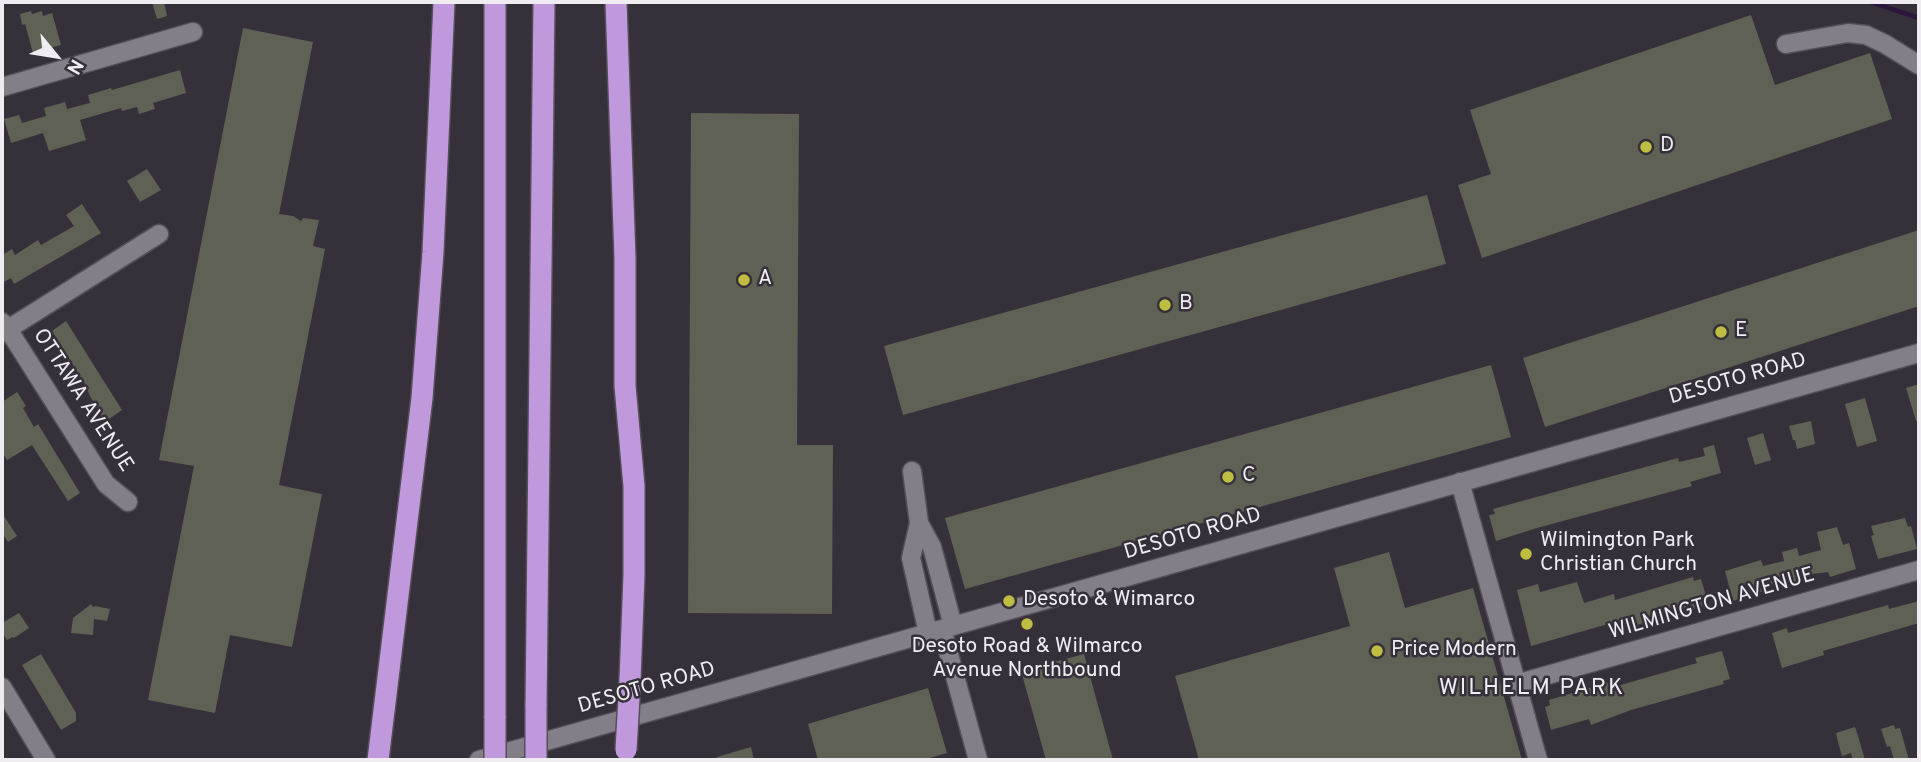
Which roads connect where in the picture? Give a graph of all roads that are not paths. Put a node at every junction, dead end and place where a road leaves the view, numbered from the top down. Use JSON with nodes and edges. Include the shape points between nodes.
{"nodes":[{"id":1,"x":432,"y":2,"type":"edge"},
{"id":2,"x":444,"y":2,"type":"edge"},
{"id":3,"x":495,"y":2,"type":"edge"},
{"id":4,"x":544,"y":2,"type":"edge"},
{"id":5,"x":616,"y":2,"type":"edge"},
{"id":6,"x":192,"y":32,"type":"dead end"},
{"id":7,"x":1786,"y":44,"type":"dead end"},
{"id":8,"x":1919,"y":65,"type":"edge"},
{"id":9,"x":2,"y":88,"type":"edge"},
{"id":10,"x":159,"y":234,"type":"dead end"},
{"id":11,"x":433,"y":252,"type":"junction"},
{"id":12,"x":4,"y":328,"type":"edge"},
{"id":13,"x":1919,"y":353,"type":"edge"},
{"id":14,"x":912,"y":471,"type":"dead end"},
{"id":15,"x":1460,"y":482,"type":"junction"},
{"id":16,"x":128,"y":502,"type":"dead end"},
{"id":17,"x":919,"y":523,"type":"junction"},
{"id":18,"x":1919,"y":570,"type":"edge"},
{"id":19,"x":941,"y":629,"type":"junction"},
{"id":20,"x":1516,"y":684,"type":"junction"},
{"id":21,"x":2,"y":687,"type":"edge"},
{"id":22,"x":379,"y":755,"type":"edge"},
{"id":23,"x":626,"y":755,"type":"edge"},
{"id":24,"x":46,"y":760,"type":"edge"},
{"id":25,"x":479,"y":760,"type":"edge"},
{"id":26,"x":495,"y":760,"type":"edge"},
{"id":27,"x":536,"y":760,"type":"edge"},
{"id":28,"x":978,"y":760,"type":"edge"},
{"id":29,"x":1538,"y":760,"type":"edge"}],
"edges":[{"from":1,"to":11,"type":"highway"},
{"from":2,"to":11,"type":"highway"},
{"from":3,"to":26,"type":"highway","bridge":true},
{"from":4,"to":27,"type":"highway","bridge":true},
{"from":5,"to":23,"type":"highway","bridge":true,"via":[[625,386],[634,486]]},
{"from":6,"to":9,"type":"street"},
{"from":7,"to":8,"type":"street","via":[[1848,33],[1866,35]]},
{"from":10,"to":12,"type":"street"},
{"from":11,"to":22,"type":"highway","via":[[422,397]]},
{"from":12,"to":16,"type":"street","name":"OTTAWA AVENUE","via":[[106,484]]},
{"from":13,"to":15,"type":"street","name":"DESOTO ROAD"},
{"from":14,"to":17,"type":"street"},
{"from":15,"to":19,"type":"street","name":"DESOTO ROAD"},
{"from":15,"to":20,"type":"street"},
{"from":17,"to":19,"type":"street","via":[[932,547]]},
{"from":17,"to":19,"type":"street","via":[[911,558]]},
{"from":18,"to":20,"type":"street","name":"WILMINGTON AVENUE"},
{"from":19,"to":25,"type":"street","name":"DESOTO ROAD"},
{"from":19,"to":28,"type":"street"},
{"from":20,"to":29,"type":"street"},
{"from":21,"to":24,"type":"street"}]}
